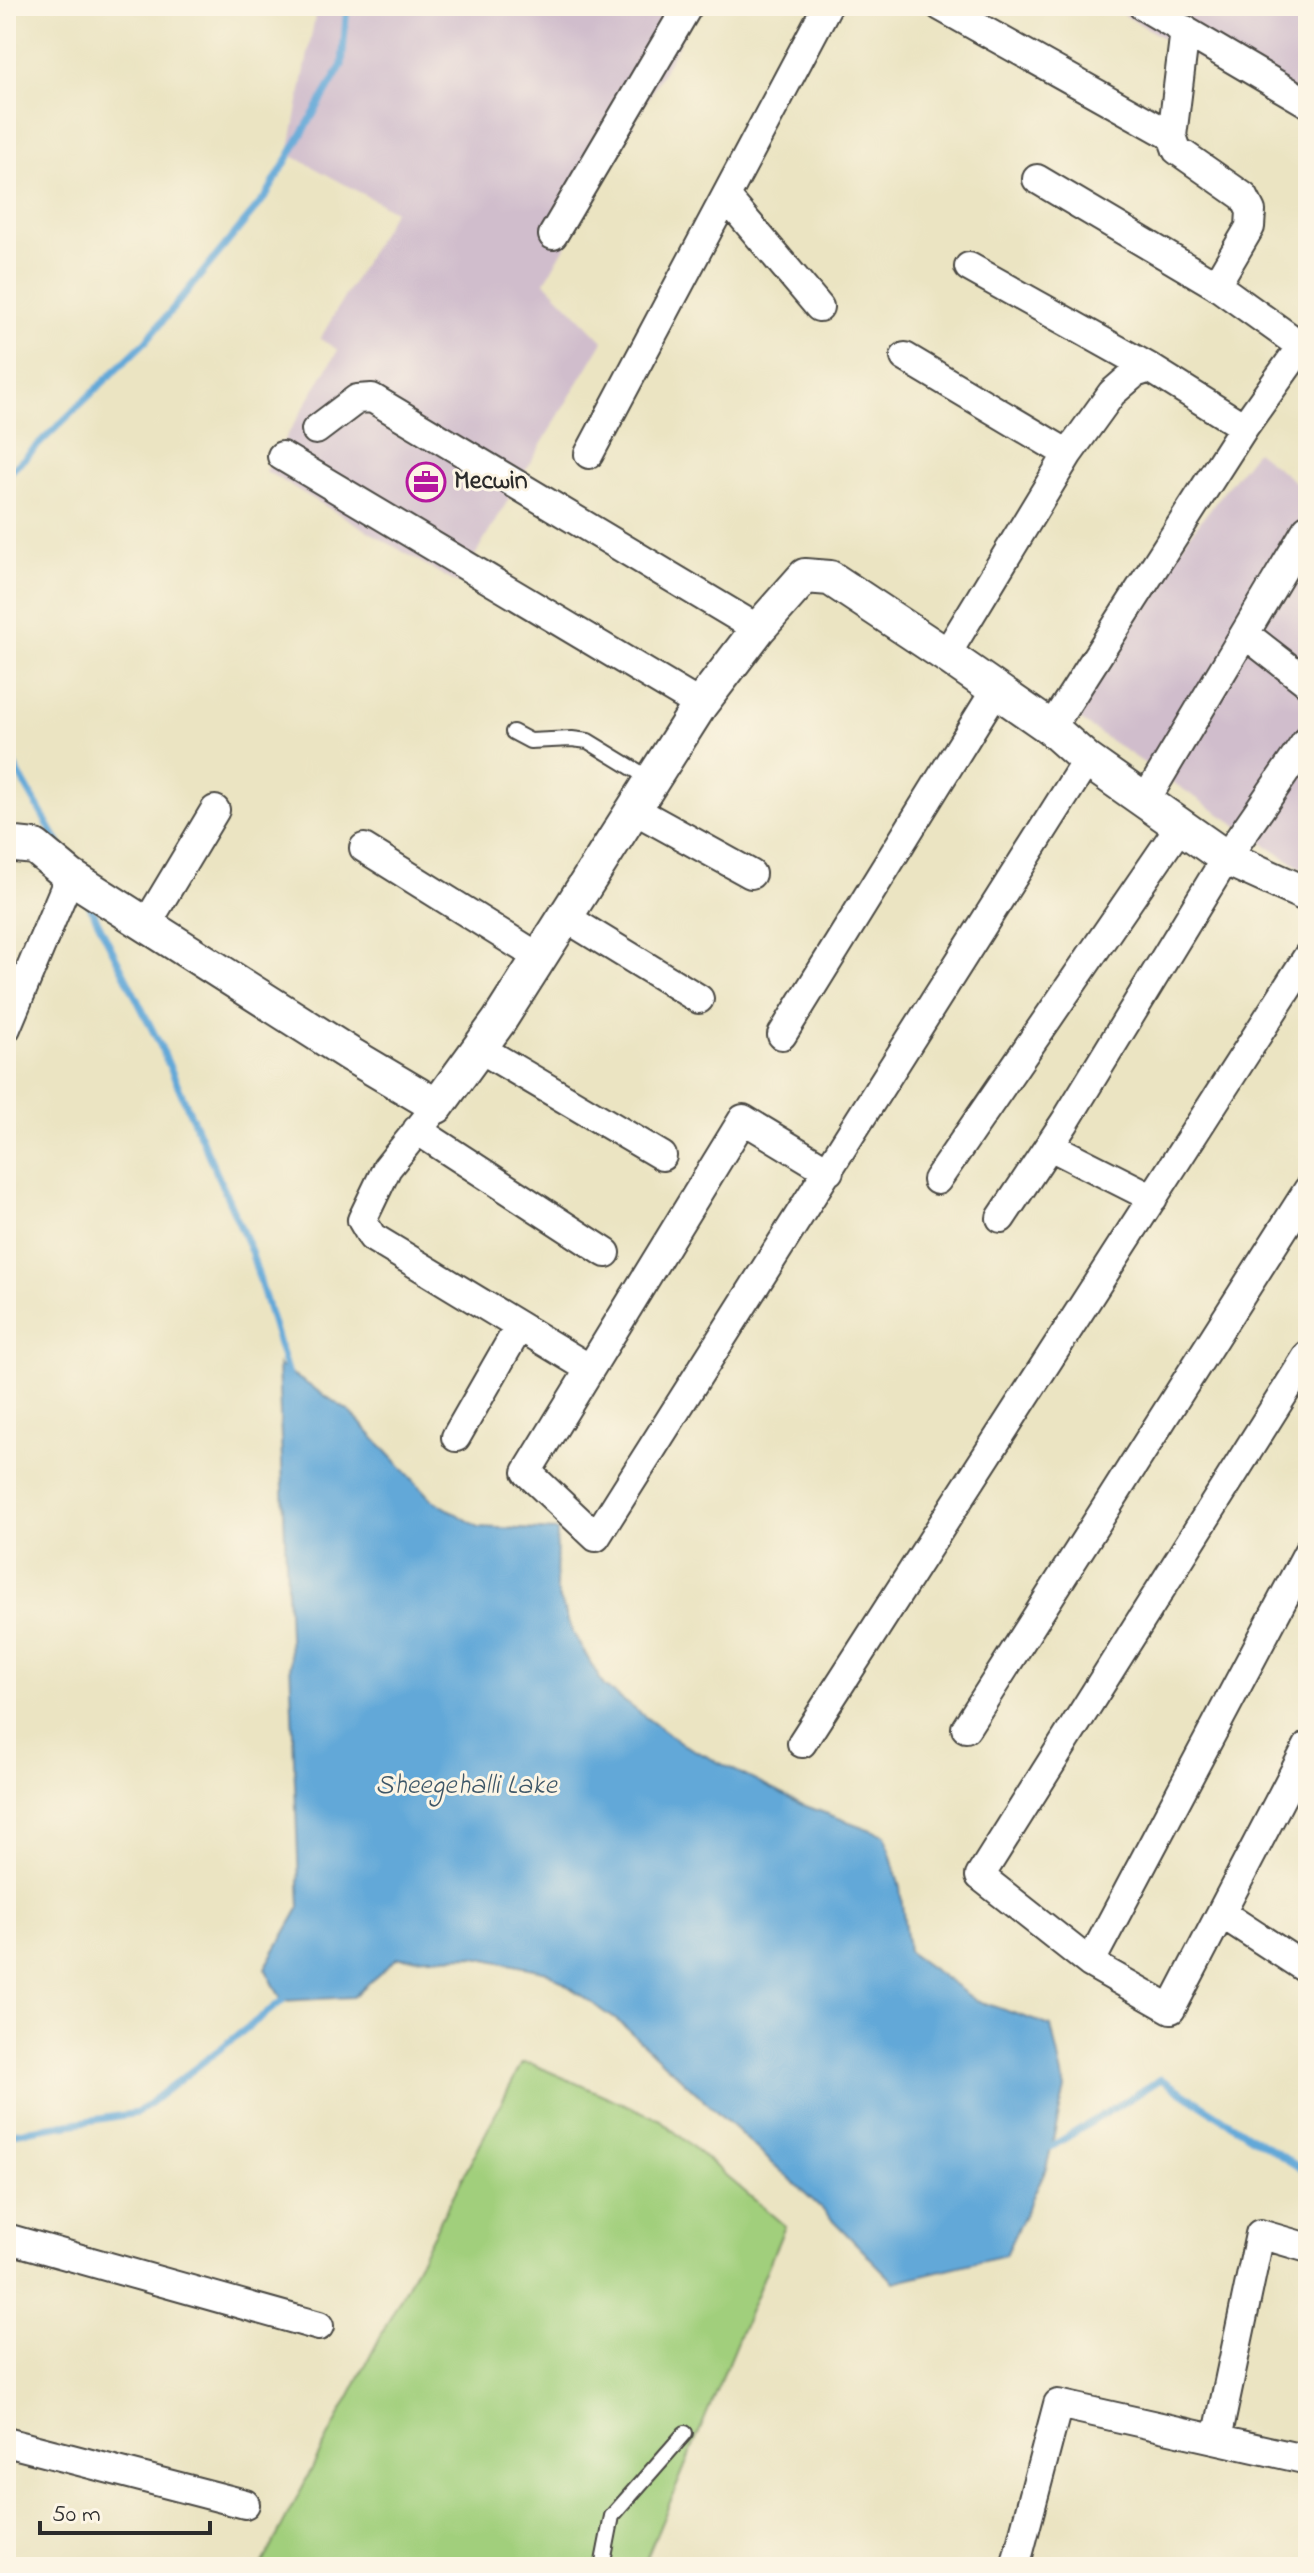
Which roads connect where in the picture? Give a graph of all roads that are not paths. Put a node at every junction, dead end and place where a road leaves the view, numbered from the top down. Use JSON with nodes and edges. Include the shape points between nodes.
{"nodes":[{"id":1,"x":688,"y":6,"type":"edge"},
{"id":2,"x":827,"y":6,"type":"edge"},
{"id":3,"x":940,"y":6,"type":"edge"},
{"id":4,"x":1143,"y":6,"type":"edge"},
{"id":5,"x":1185,"y":30,"type":"junction"},
{"id":6,"x":1308,"y":103,"type":"edge"},
{"id":7,"x":1172,"y":136,"type":"junction"},
{"id":8,"x":1037,"y":179,"type":"dead end"},
{"id":9,"x":726,"y":197,"type":"junction"},
{"id":10,"x":553,"y":235,"type":"dead end"},
{"id":11,"x":969,"y":267,"type":"dead end"},
{"id":12,"x":1216,"y":285,"type":"junction"},
{"id":13,"x":819,"y":307,"type":"dead end"},
{"id":14,"x":1306,"y":345,"type":"edge"},
{"id":15,"x":905,"y":357,"type":"dead end"},
{"id":16,"x":1150,"y":368,"type":"junction"},
{"id":17,"x":1244,"y":427,"type":"junction"},
{"id":18,"x":316,"y":430,"type":"dead end"},
{"id":19,"x":589,"y":454,"type":"dead end"},
{"id":20,"x":1068,"y":454,"type":"junction"},
{"id":21,"x":282,"y":456,"type":"dead end"},
{"id":22,"x":1307,"y":529,"type":"edge"},
{"id":23,"x":758,"y":629,"type":"junction"},
{"id":24,"x":1245,"y":634,"type":"junction"},
{"id":25,"x":946,"y":655,"type":"junction"},
{"id":26,"x":1308,"y":683,"type":"edge"},
{"id":27,"x":995,"y":691,"type":"junction"},
{"id":28,"x":700,"y":705,"type":"junction"},
{"id":29,"x":1051,"y":728,"type":"junction"},
{"id":30,"x":513,"y":732,"type":"dead end"},
{"id":31,"x":1308,"y":739,"type":"edge"},
{"id":32,"x":1087,"y":760,"type":"junction"},
{"id":33,"x":652,"y":780,"type":"junction"},
{"id":34,"x":1145,"y":801,"type":"junction"},
{"id":35,"x":633,"y":809,"type":"junction"},
{"id":36,"x":215,"y":810,"type":"dead end"},
{"id":37,"x":1180,"y":826,"type":"junction"},
{"id":38,"x":6,"y":844,"type":"edge"},
{"id":39,"x":364,"y":848,"type":"dead end"},
{"id":40,"x":1226,"y":858,"type":"junction"},
{"id":41,"x":751,"y":874,"type":"dead end"},
{"id":42,"x":70,"y":876,"type":"junction"},
{"id":43,"x":1308,"y":895,"type":"edge"},
{"id":44,"x":565,"y":917,"type":"junction"},
{"id":45,"x":146,"y":925,"type":"junction"},
{"id":46,"x":1308,"y":956,"type":"edge"},
{"id":47,"x":540,"y":958,"type":"junction"},
{"id":48,"x":699,"y":999,"type":"dead end"},
{"id":49,"x":6,"y":1028,"type":"edge"},
{"id":50,"x":782,"y":1035,"type":"dead end"},
{"id":51,"x":479,"y":1048,"type":"junction"},
{"id":52,"x":427,"y":1118,"type":"junction"},
{"id":53,"x":1050,"y":1146,"type":"junction"},
{"id":54,"x":662,"y":1156,"type":"dead end"},
{"id":55,"x":829,"y":1171,"type":"junction"},
{"id":56,"x":937,"y":1180,"type":"dead end"},
{"id":57,"x":1308,"y":1190,"type":"edge"},
{"id":58,"x":1153,"y":1198,"type":"junction"},
{"id":59,"x":1001,"y":1218,"type":"dead end"},
{"id":60,"x":606,"y":1253,"type":"dead end"},
{"id":61,"x":519,"y":1327,"type":"junction"},
{"id":62,"x":1308,"y":1355,"type":"edge"},
{"id":63,"x":590,"y":1369,"type":"junction"},
{"id":64,"x":456,"y":1437,"type":"dead end"},
{"id":65,"x":1308,"y":1552,"type":"edge"},
{"id":66,"x":966,"y":1728,"type":"dead end"},
{"id":67,"x":802,"y":1743,"type":"dead end"},
{"id":68,"x":1308,"y":1746,"type":"edge"},
{"id":69,"x":1221,"y":1913,"type":"junction"},
{"id":70,"x":1090,"y":1963,"type":"junction"},
{"id":71,"x":1308,"y":1970,"type":"edge"},
{"id":72,"x":6,"y":2238,"type":"edge"},
{"id":73,"x":1308,"y":2248,"type":"edge"},
{"id":74,"x":319,"y":2326,"type":"dead end"},
{"id":75,"x":685,"y":2433,"type":"dead end"},
{"id":76,"x":1217,"y":2439,"type":"junction"},
{"id":77,"x":6,"y":2442,"type":"edge"},
{"id":78,"x":1308,"y":2460,"type":"edge"},
{"id":79,"x":245,"y":2504,"type":"dead end"},
{"id":80,"x":602,"y":2567,"type":"edge"},
{"id":81,"x":1015,"y":2567,"type":"edge"}],
"edges":[{"from":1,"to":10,"type":"street"},
{"from":2,"to":9,"type":"street"},
{"from":3,"to":7,"type":"street"},
{"from":4,"to":5,"type":"street"},
{"from":5,"to":6,"type":"street"},
{"from":5,"to":7,"type":"street"},
{"from":7,"to":12,"type":"street","via":[[1177,150],[1244,197],[1251,211],[1250,227]]},
{"from":8,"to":12,"type":"street"},
{"from":9,"to":13,"type":"street"},
{"from":9,"to":19,"type":"street"},
{"from":11,"to":16,"type":"street"},
{"from":12,"to":14,"type":"street"},
{"from":14,"to":17,"type":"street"},
{"from":15,"to":20,"type":"street"},
{"from":16,"to":17,"type":"street"},
{"from":16,"to":20,"type":"street","via":[[1135,373],[1112,393]]},
{"from":17,"to":29,"type":"street"},
{"from":18,"to":23,"type":"street","via":[[357,399],[372,398]]},
{"from":20,"to":25,"type":"street"},
{"from":21,"to":28,"type":"street"},
{"from":22,"to":24,"type":"street"},
{"from":23,"to":25,"type":"street","via":[[805,576],[830,578]]},
{"from":23,"to":28,"type":"street"},
{"from":24,"to":26,"type":"street"},
{"from":24,"to":34,"type":"street"},
{"from":25,"to":27,"type":"street"},
{"from":27,"to":29,"type":"street"},
{"from":27,"to":50,"type":"street"},
{"from":28,"to":33,"type":"street"},
{"from":29,"to":32,"type":"street"},
{"from":30,"to":33,"type":"lane","via":[[530,741],[588,741]]},
{"from":31,"to":40,"type":"street"},
{"from":32,"to":34,"type":"street"},
{"from":32,"to":55,"type":"street"},
{"from":33,"to":35,"type":"street"},
{"from":34,"to":37,"type":"street"},
{"from":35,"to":41,"type":"street"},
{"from":35,"to":44,"type":"street"},
{"from":36,"to":45,"type":"street"},
{"from":37,"to":40,"type":"street"},
{"from":37,"to":56,"type":"street"},
{"from":38,"to":42,"type":"street","via":[[35,847]]},
{"from":39,"to":47,"type":"street"},
{"from":40,"to":43,"type":"street"},
{"from":40,"to":53,"type":"street"},
{"from":42,"to":45,"type":"street"},
{"from":42,"to":49,"type":"street"},
{"from":44,"to":47,"type":"street"},
{"from":44,"to":48,"type":"street"},
{"from":45,"to":52,"type":"street","via":[[351,1055]]},
{"from":46,"to":58,"type":"street"},
{"from":47,"to":51,"type":"street"},
{"from":51,"to":52,"type":"street"},
{"from":51,"to":54,"type":"street"},
{"from":52,"to":60,"type":"street"},
{"from":52,"to":61,"type":"street","via":[[387,1168],[362,1220],[372,1237]]},
{"from":53,"to":58,"type":"street"},
{"from":53,"to":59,"type":"street"},
{"from":55,"to":63,"type":"street","via":[[743,1119]]},
{"from":55,"to":63,"type":"street","via":[[596,1537],[527,1472]]},
{"from":57,"to":66,"type":"street"},
{"from":58,"to":67,"type":"street"},
{"from":61,"to":63,"type":"street"},
{"from":61,"to":64,"type":"street"},
{"from":62,"to":70,"type":"street","via":[[980,1876]]},
{"from":65,"to":70,"type":"street"},
{"from":68,"to":69,"type":"street"},
{"from":69,"to":70,"type":"street","via":[[1171,2009]]},
{"from":69,"to":71,"type":"street"},
{"from":72,"to":74,"type":"street"},
{"from":73,"to":76,"type":"street","via":[[1260,2234]]},
{"from":75,"to":80,"type":"lane","via":[[612,2516]]},
{"from":76,"to":78,"type":"street"},
{"from":76,"to":81,"type":"street","via":[[1058,2404]]},
{"from":77,"to":79,"type":"street"}]}
